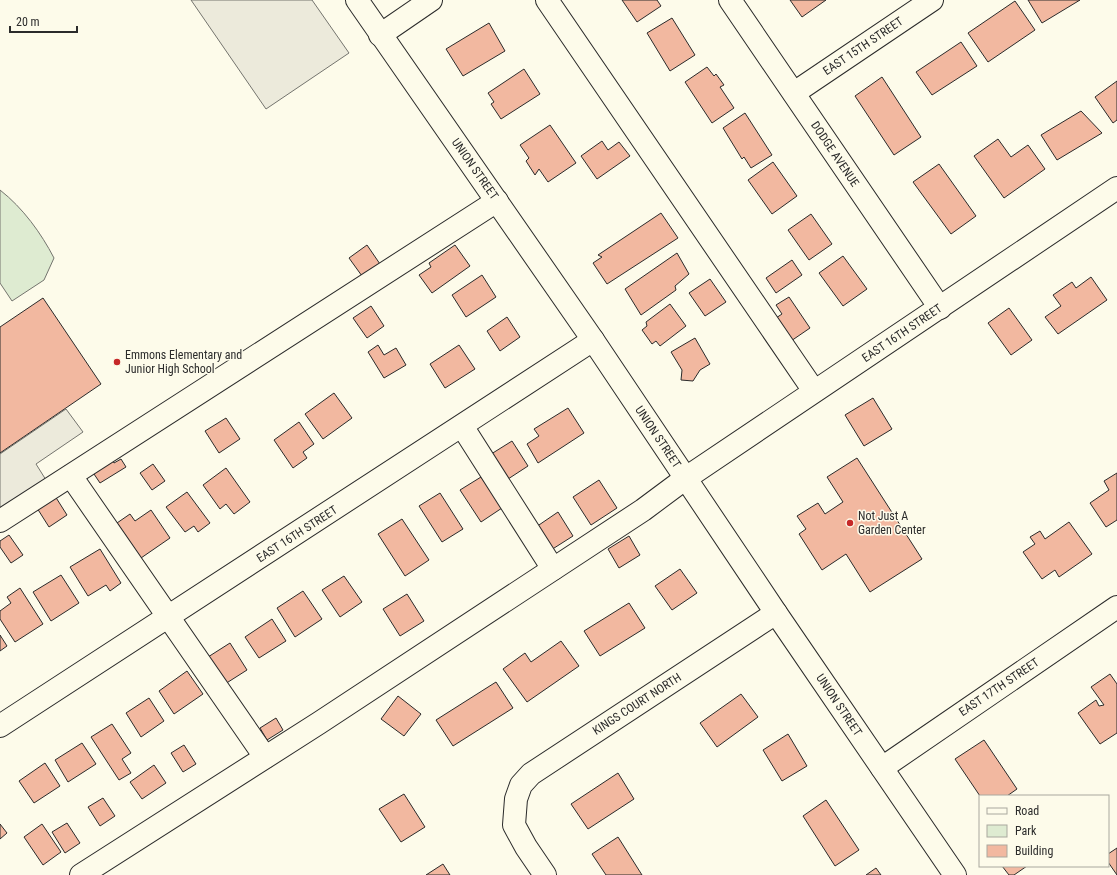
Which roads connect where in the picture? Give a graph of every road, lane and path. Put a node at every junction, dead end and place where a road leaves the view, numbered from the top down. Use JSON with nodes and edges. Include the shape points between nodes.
{"nodes":[{"id":1,"x":357,"y":0,"type":"edge"},
{"id":2,"x":431,"y":0,"type":"edge"},
{"id":3,"x":547,"y":0,"type":"edge"},
{"id":4,"x":730,"y":0,"type":"edge"},
{"id":5,"x":932,"y":0,"type":"edge"},
{"id":6,"x":380,"y":35,"type":"junction"},
{"id":7,"x":794,"y":93,"type":"junction"},
{"id":8,"x":1117,"y":188,"type":"edge"},
{"id":9,"x":497,"y":201,"type":"junction"},
{"id":10,"x":940,"y":308,"type":"junction"},
{"id":11,"x":593,"y":340,"type":"junction"},
{"id":12,"x":814,"y":391,"type":"junction"},
{"id":13,"x":462,"y":426,"type":"junction"},
{"id":14,"x":71,"y":476,"type":"junction"},
{"id":15,"x":686,"y":478,"type":"junction"},
{"id":16,"x":0,"y":521,"type":"edge"},
{"id":17,"x":552,"y":569,"type":"junction"},
{"id":18,"x":1117,"y":607,"type":"edge"},
{"id":19,"x":776,"y":613,"type":"junction"},
{"id":20,"x":169,"y":617,"type":"junction"},
{"id":21,"x":0,"y":726,"type":"edge"},
{"id":22,"x":265,"y":757,"type":"junction"},
{"id":23,"x":882,"y":768,"type":"junction"},
{"id":24,"x":81,"y":875,"type":"edge"},
{"id":25,"x":545,"y":875,"type":"edge"},
{"id":26,"x":956,"y":875,"type":"edge"}],
"edges":[{"from":1,"to":6,"type":"street","name":"UNION STREET"},
{"from":2,"to":6,"type":"street"},
{"from":3,"to":12,"type":"street"},
{"from":4,"to":7,"type":"street","name":"DODGE AVENUE"},
{"from":5,"to":7,"type":"street","name":"EAST 15TH STREET"},
{"from":6,"to":9,"type":"street","name":"UNION STREET"},
{"from":7,"to":10,"type":"street","name":"DODGE AVENUE"},
{"from":8,"to":10,"type":"street","name":"EAST 16TH STREET"},
{"from":9,"to":11,"type":"street","name":"UNION STREET"},
{"from":9,"to":14,"type":"street"},
{"from":10,"to":12,"type":"street","name":"EAST 16TH STREET"},
{"from":11,"to":13,"type":"street","name":"EAST 16TH STREET"},
{"from":11,"to":15,"type":"street","name":"UNION STREET"},
{"from":12,"to":15,"type":"street","name":"EAST 16TH STREET"},
{"from":13,"to":17,"type":"street"},
{"from":13,"to":20,"type":"street","name":"EAST 16TH STREET"},
{"from":14,"to":16,"type":"street"},
{"from":14,"to":20,"type":"street"},
{"from":15,"to":17,"type":"street","name":"EAST 16TH STREET","via":[[643,510]]},
{"from":15,"to":19,"type":"street","name":"UNION STREET"},
{"from":17,"to":22,"type":"street","name":"EAST 16TH STREET"},
{"from":18,"to":23,"type":"street","name":"EAST 17TH STREET"},
{"from":19,"to":23,"type":"street","name":"UNION STREET"},
{"from":19,"to":25,"type":"street","name":"KINGS COURT NORTH","via":[[531,774],[521,785],[516,799],[514,825]]},
{"from":20,"to":21,"type":"street","name":"EAST 16TH STREET"},
{"from":20,"to":22,"type":"street"},
{"from":22,"to":24,"type":"street","name":"EAST 16TH STREET"},
{"from":23,"to":26,"type":"street","name":"UNION STREET"}]}
